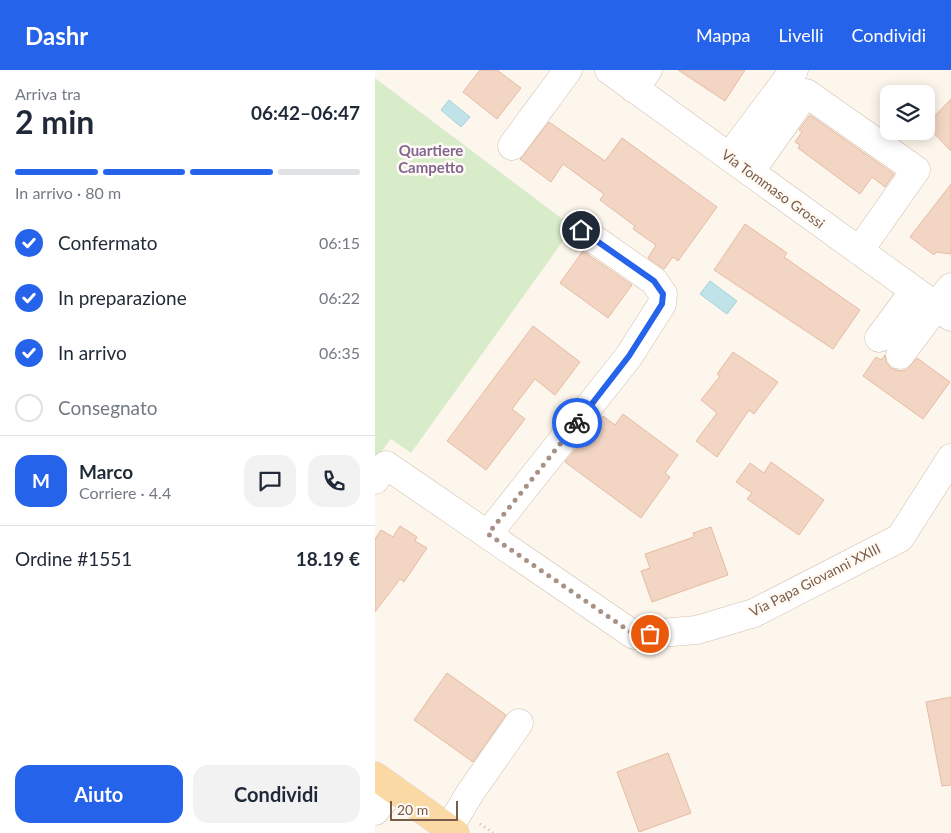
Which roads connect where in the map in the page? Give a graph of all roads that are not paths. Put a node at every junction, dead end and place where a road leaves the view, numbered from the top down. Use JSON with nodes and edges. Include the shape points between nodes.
{"nodes":[{"id":1,"x":568,"y":70,"type":"edge"},
{"id":2,"x":609,"y":70,"type":"edge"},
{"id":3,"x":794,"y":70,"type":"edge"},
{"id":4,"x":641,"y":79,"type":"edge"},
{"id":5,"x":511,"y":146,"type":"dead end"},
{"id":6,"x":739,"y":165,"type":"junction"},
{"id":7,"x":581,"y":230,"type":"dead end"},
{"id":8,"x":859,"y":251,"type":"junction"},
{"id":9,"x":914,"y":291,"type":"junction"},
{"id":10,"x":946,"y":304,"type":"edge"},
{"id":11,"x":879,"y":338,"type":"dead end"},
{"id":12,"x":900,"y":355,"type":"dead end"},
{"id":13,"x":951,"y":458,"type":"edge"},
{"id":14,"x":375,"y":480,"type":"edge"},
{"id":15,"x":488,"y":534,"type":"junction"},
{"id":16,"x":519,"y":723,"type":"dead end"},
{"id":17,"x":384,"y":783,"type":"edge"},
{"id":18,"x":375,"y":811,"type":"edge"},
{"id":19,"x":452,"y":831,"type":"edge"}],
"edges":[{"from":1,"to":5,"type":"street"},
{"from":2,"to":4,"type":"street","name":"Via Tommaso Grossi"},
{"from":3,"to":6,"type":"street"},
{"from":4,"to":6,"type":"street","name":"Via Tommaso Grossi"},
{"from":6,"to":8,"type":"street","name":"Via Tommaso Grossi"},
{"from":6,"to":8,"type":"street","via":[[806,92],[916,170]]},
{"from":7,"to":15,"type":"street","via":[[654,281],[663,294],[662,304],[619,369]]},
{"from":8,"to":9,"type":"street","name":"Via Tommaso Grossi"},
{"from":9,"to":10,"type":"street","name":"Via Tommaso Grossi"},
{"from":9,"to":11,"type":"street"},
{"from":10,"to":12,"type":"street"},
{"from":13,"to":15,"type":"street","name":"Via Papa Giovanni XXIII","via":[[900,538],[754,613],[697,630],[635,635]]},
{"from":14,"to":15,"type":"street","name":"Via Papa Giovanni XXIII","via":[[386,465]]},
{"from":16,"to":19,"type":"street"},
{"from":17,"to":18,"type":"street"},
{"from":17,"to":19,"type":"main road"}]}
